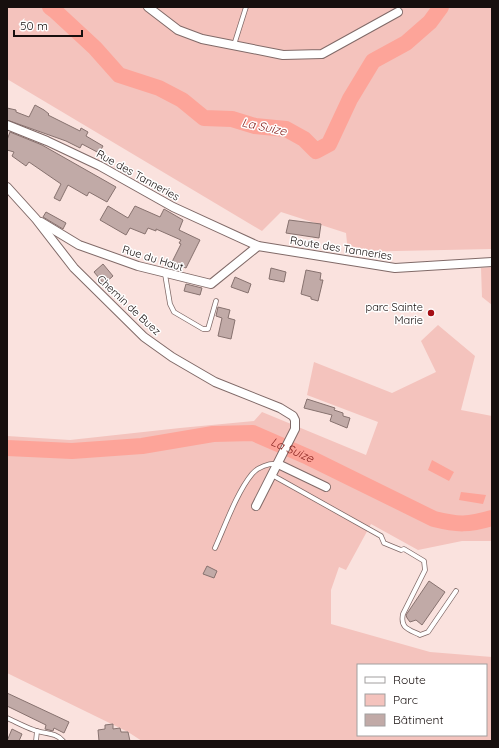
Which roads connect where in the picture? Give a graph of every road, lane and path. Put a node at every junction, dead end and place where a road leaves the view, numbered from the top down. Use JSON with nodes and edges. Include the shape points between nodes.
{"nodes":[{"id":1,"x":148,"y":7,"type":"edge"},
{"id":2,"x":246,"y":7,"type":"edge"},
{"id":3,"x":398,"y":12,"type":"dead end"},
{"id":4,"x":234,"y":45,"type":"junction"},
{"id":5,"x":7,"y":125,"type":"edge"},
{"id":6,"x":7,"y":187,"type":"edge"},
{"id":7,"x":36,"y":219,"type":"junction"},
{"id":8,"x":258,"y":246,"type":"junction"},
{"id":9,"x":492,"y":262,"type":"edge"},
{"id":10,"x":165,"y":274,"type":"junction"},
{"id":11,"x":216,"y":301,"type":"dead end"},
{"id":12,"x":278,"y":464,"type":"junction"},
{"id":13,"x":272,"y":475,"type":"junction"},
{"id":14,"x":326,"y":487,"type":"dead end"},
{"id":15,"x":256,"y":506,"type":"dead end"},
{"id":16,"x":215,"y":548,"type":"dead end"},
{"id":17,"x":456,"y":591,"type":"dead end"},
{"id":18,"x":7,"y":718,"type":"edge"},
{"id":19,"x":37,"y":731,"type":"junction"},
{"id":20,"x":36,"y":741,"type":"edge"},
{"id":21,"x":63,"y":741,"type":"edge"}],
"edges":[{"from":1,"to":4,"type":"street","via":[[178,30],[202,39]]},
{"from":2,"to":4,"type":"lane"},
{"from":3,"to":4,"type":"street","via":[[322,54],[283,55]]},
{"from":5,"to":8,"type":"street","name":"Rue des Tanneries","via":[[94,163],[173,207]]},
{"from":6,"to":7,"type":"street","name":"Chemin de Buez"},
{"from":7,"to":10,"type":"street","name":"Rue du Haut","via":[[79,245]]},
{"from":7,"to":12,"type":"street","name":"Chemin de Buez","via":[[74,268],[144,337],[215,382],[280,408],[293,416],[296,424]]},
{"from":8,"to":9,"type":"street","name":"Route des Tanneries","via":[[394,268]]},
{"from":8,"to":10,"type":"street","name":"Rue du Haut","via":[[211,284]]},
{"from":10,"to":11,"type":"lane","via":[[170,304],[174,312],[182,318],[208,329]]},
{"from":12,"to":13,"type":"street","name":"Chemin de Buez"},
{"from":12,"to":14,"type":"street"},
{"from":12,"to":16,"type":"lane","via":[[266,465],[253,473],[239,495]]},
{"from":13,"to":15,"type":"street","name":"Chemin de Buez"},
{"from":13,"to":17,"type":"lane","via":[[381,536],[384,543],[424,561],[425,570],[403,614],[401,621],[404,627],[420,635],[428,632]]},
{"from":18,"to":19,"type":"lane"},
{"from":19,"to":20,"type":"lane"},
{"from":19,"to":21,"type":"lane","via":[[55,735]]}]}
